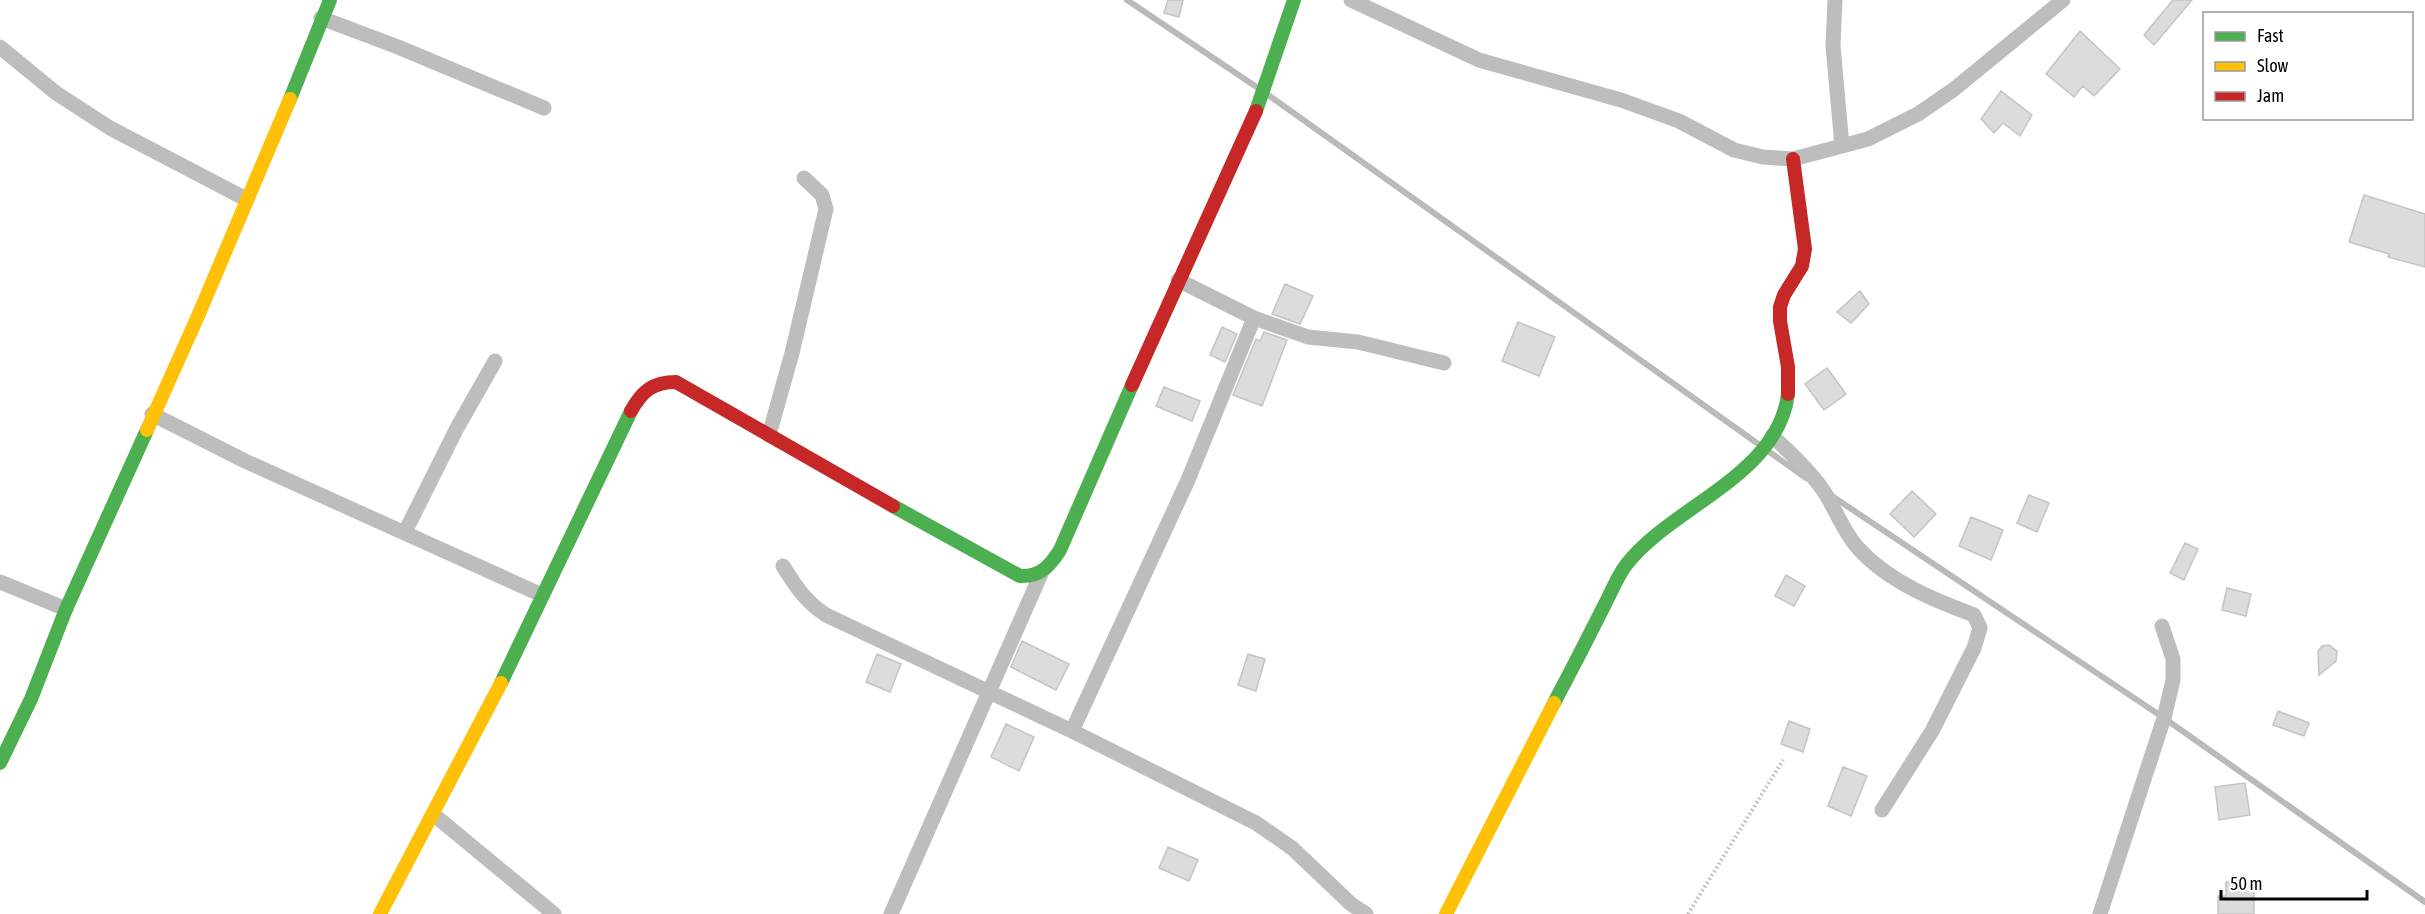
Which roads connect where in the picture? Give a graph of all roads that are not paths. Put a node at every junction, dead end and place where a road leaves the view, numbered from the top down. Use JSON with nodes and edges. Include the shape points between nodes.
{"nodes":[{"id":1,"x":330,"y":0,"type":"edge"},
{"id":2,"x":1294,"y":0,"type":"edge"},
{"id":3,"x":1351,"y":0,"type":"edge"},
{"id":4,"x":1835,"y":0,"type":"edge"},
{"id":5,"x":2063,"y":0,"type":"edge"},
{"id":6,"x":321,"y":18,"type":"junction"},
{"id":7,"x":0,"y":46,"type":"edge"},
{"id":8,"x":544,"y":108,"type":"dead end"},
{"id":9,"x":1842,"y":146,"type":"junction"},
{"id":10,"x":1792,"y":159,"type":"junction"},
{"id":11,"x":804,"y":178,"type":"dead end"},
{"id":12,"x":246,"y":199,"type":"junction"},
{"id":13,"x":1178,"y":279,"type":"junction"},
{"id":14,"x":1254,"y":318,"type":"junction"},
{"id":15,"x":495,"y":361,"type":"dead end"},
{"id":16,"x":1444,"y":363,"type":"dead end"},
{"id":17,"x":152,"y":414,"type":"junction"},
{"id":18,"x":769,"y":435,"type":"junction"},
{"id":19,"x":1772,"y":436,"type":"junction"},
{"id":20,"x":405,"y":532,"type":"junction"},
{"id":21,"x":783,"y":566,"type":"dead end"},
{"id":22,"x":1041,"y":574,"type":"junction"},
{"id":23,"x":0,"y":582,"type":"edge"},
{"id":24,"x":542,"y":595,"type":"junction"},
{"id":25,"x":66,"y":609,"type":"junction"},
{"id":26,"x":2162,"y":626,"type":"dead end"},
{"id":27,"x":989,"y":693,"type":"junction"},
{"id":28,"x":1072,"y":731,"type":"junction"},
{"id":29,"x":0,"y":764,"type":"edge"},
{"id":30,"x":1882,"y":810,"type":"dead end"},
{"id":31,"x":433,"y":814,"type":"junction"},
{"id":32,"x":380,"y":914,"type":"edge"},
{"id":33,"x":554,"y":914,"type":"edge"},
{"id":34,"x":891,"y":914,"type":"edge"},
{"id":35,"x":1366,"y":914,"type":"edge"},
{"id":36,"x":1446,"y":914,"type":"edge"},
{"id":37,"x":2100,"y":914,"type":"edge"}],
"edges":[{"from":1,"to":6,"type":"street"},
{"from":2,"to":13,"type":"street","via":[[1264,92]]},
{"from":3,"to":10,"type":"street","via":[[1479,60],[1622,100],[1679,121],[1734,150]]},
{"from":4,"to":9,"type":"street","via":[[1833,46]]},
{"from":5,"to":9,"type":"street","via":[[1918,114],[1868,139]]},
{"from":6,"to":8,"type":"street"},
{"from":6,"to":12,"type":"street","via":[[279,128]]},
{"from":7,"to":12,"type":"street","via":[[56,93],[110,128]]},
{"from":9,"to":10,"type":"street"},
{"from":10,"to":19,"type":"street","via":[[1804,258],[1780,306],[1788,392]]},
{"from":11,"to":18,"type":"street","via":[[822,195],[826,208]]},
{"from":12,"to":17,"type":"street"},
{"from":13,"to":14,"type":"street"},
{"from":13,"to":22,"type":"street","via":[[1060,550]]},
{"from":14,"to":16,"type":"street","via":[[1308,337],[1358,342]]},
{"from":14,"to":28,"type":"street","via":[[1188,480]]},
{"from":15,"to":20,"type":"street"},
{"from":17,"to":20,"type":"street"},
{"from":17,"to":25,"type":"street"},
{"from":18,"to":22,"type":"street","via":[[1020,576]]},
{"from":18,"to":24,"type":"street","via":[[676,382],[652,385],[637,400]]},
{"from":19,"to":30,"type":"street","via":[[1798,459],[1823,490],[1858,548],[1873,562],[1935,600],[1978,620],[1980,628],[1974,648],[1943,710]]},
{"from":19,"to":36,"type":"street","via":[[1726,482],[1652,539],[1625,566]]},
{"from":20,"to":24,"type":"street"},
{"from":21,"to":27,"type":"street","via":[[800,594],[826,615]]},
{"from":22,"to":27,"type":"street"},
{"from":23,"to":25,"type":"street"},
{"from":24,"to":31,"type":"street","via":[[483,723]]},
{"from":25,"to":29,"type":"street","via":[[31,699]]},
{"from":26,"to":37,"type":"street","via":[[2173,658],[2173,680]]},
{"from":27,"to":28,"type":"street"},
{"from":27,"to":34,"type":"street"},
{"from":28,"to":35,"type":"street","via":[[1256,823],[1292,848]]},
{"from":31,"to":32,"type":"street"},
{"from":31,"to":33,"type":"street"}]}
